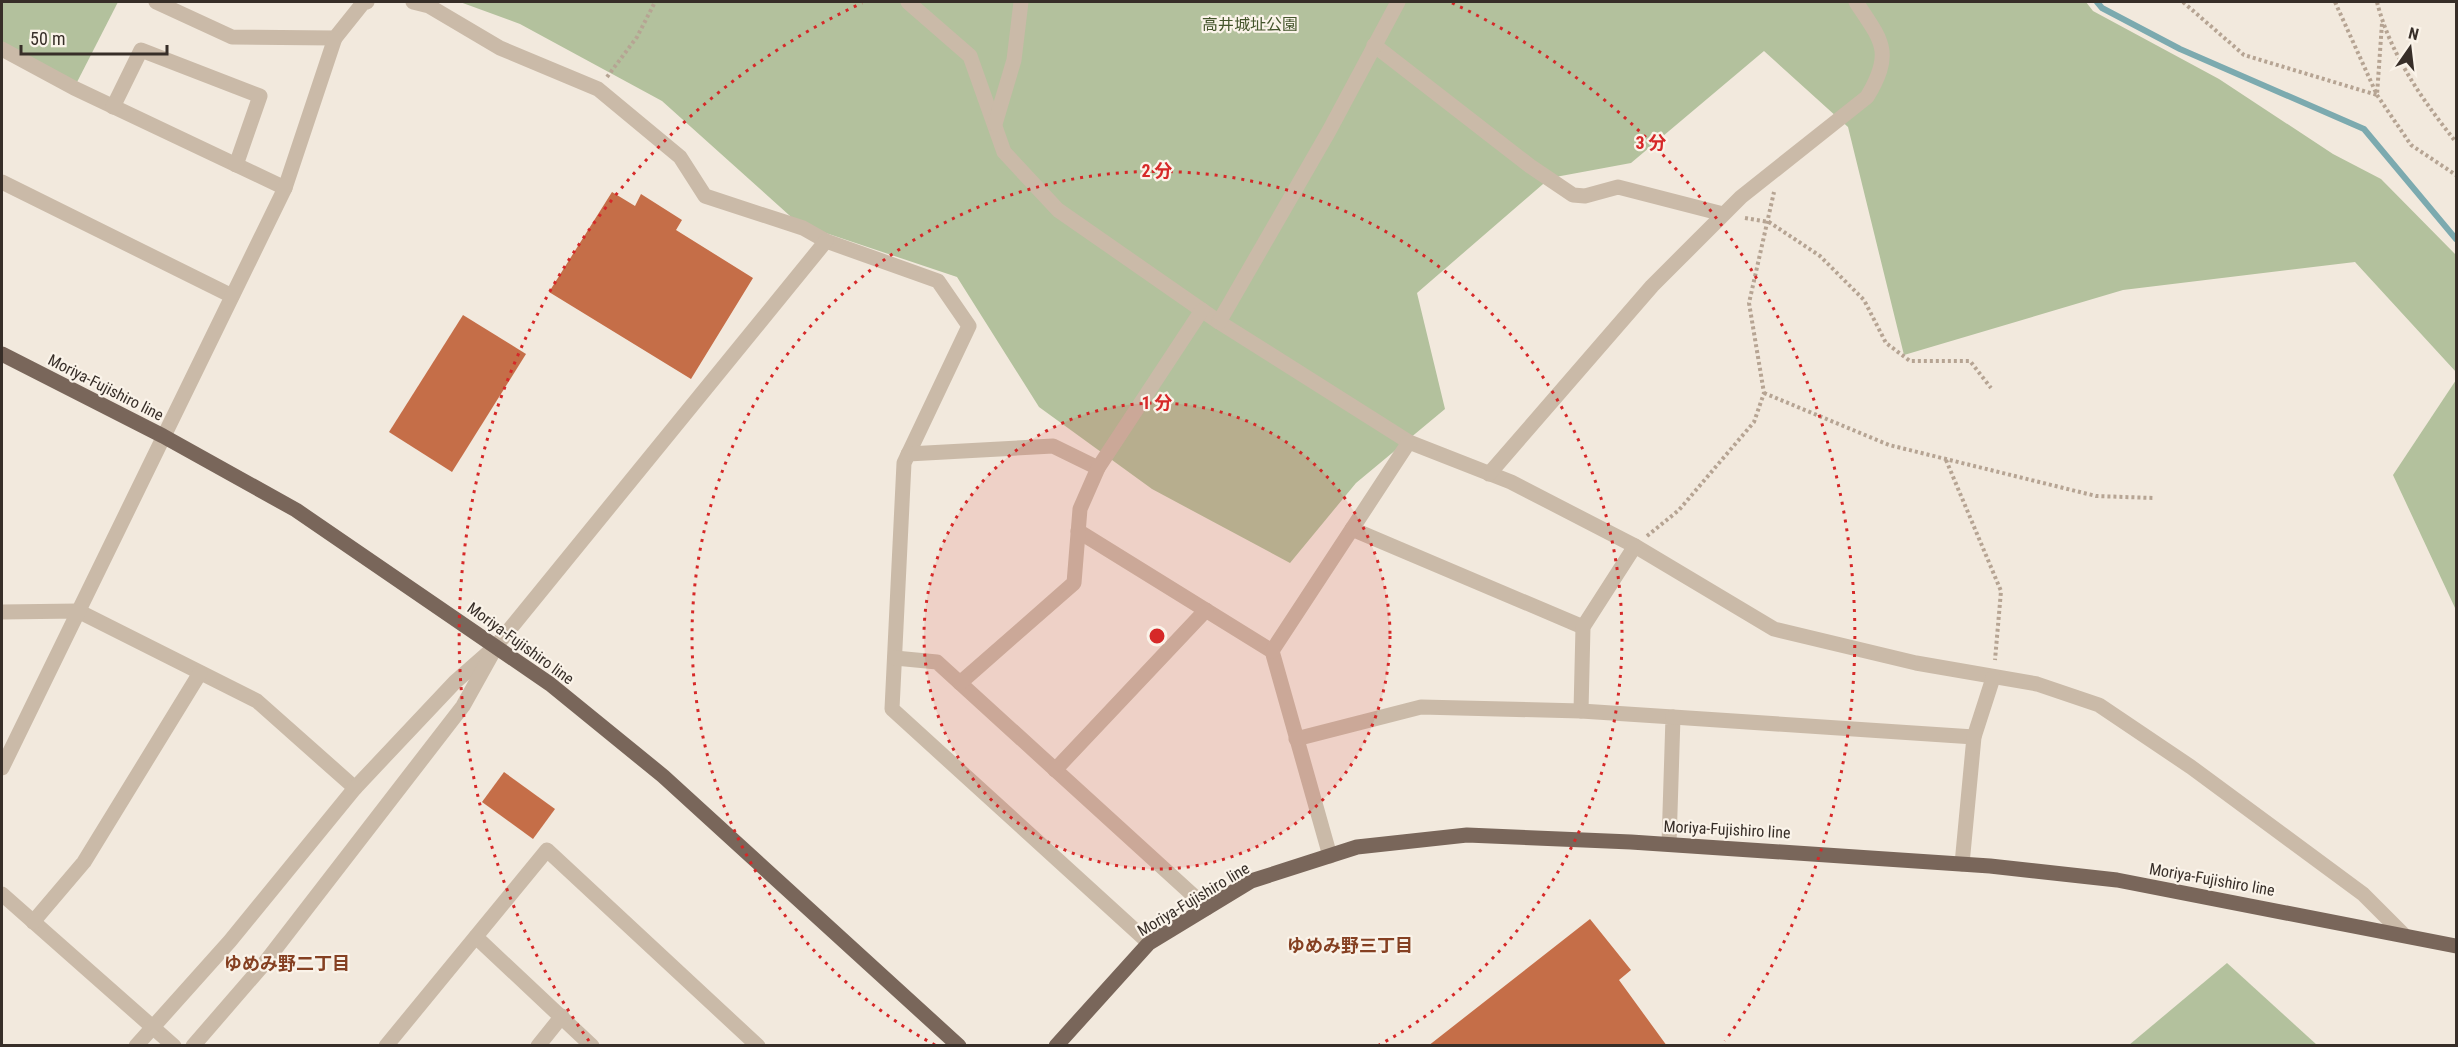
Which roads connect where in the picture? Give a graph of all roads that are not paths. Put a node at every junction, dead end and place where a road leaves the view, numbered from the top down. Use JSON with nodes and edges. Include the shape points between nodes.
{"nodes":[{"id":1,"x":156,"y":2,"type":"edge"},
{"id":2,"x":368,"y":2,"type":"edge"},
{"id":3,"x":413,"y":2,"type":"edge"},
{"id":4,"x":908,"y":2,"type":"edge"},
{"id":5,"x":1021,"y":2,"type":"edge"},
{"id":6,"x":1398,"y":2,"type":"edge"},
{"id":7,"x":1856,"y":2,"type":"edge"},
{"id":8,"x":335,"y":38,"type":"junction"},
{"id":9,"x":1374,"y":45,"type":"junction"},
{"id":10,"x":2,"y":49,"type":"edge"},
{"id":11,"x":113,"y":107,"type":"junction"},
{"id":12,"x":995,"y":124,"type":"junction"},
{"id":13,"x":236,"y":165,"type":"junction"},
{"id":14,"x":2,"y":182,"type":"edge"},
{"id":15,"x":285,"y":188,"type":"junction"},
{"id":16,"x":1723,"y":214,"type":"junction"},
{"id":17,"x":826,"y":241,"type":"junction"},
{"id":18,"x":232,"y":296,"type":"junction"},
{"id":19,"x":1202,"y":310,"type":"junction"},
{"id":20,"x":1219,"y":322,"type":"junction"},
{"id":21,"x":2,"y":354,"type":"edge"},
{"id":22,"x":163,"y":436,"type":"junction"},
{"id":23,"x":1409,"y":442,"type":"junction"},
{"id":24,"x":908,"y":454,"type":"junction"},
{"id":25,"x":1098,"y":468,"type":"junction"},
{"id":26,"x":1489,"y":474,"type":"junction"},
{"id":27,"x":1352,"y":529,"type":"junction"},
{"id":28,"x":1078,"y":531,"type":"junction"},
{"id":29,"x":1635,"y":546,"type":"junction"},
{"id":30,"x":1206,"y":610,"type":"junction"},
{"id":31,"x":78,"y":611,"type":"junction"},
{"id":32,"x":2,"y":612,"type":"edge"},
{"id":33,"x":1583,"y":627,"type":"junction"},
{"id":34,"x":496,"y":646,"type":"junction"},
{"id":35,"x":1272,"y":651,"type":"junction"},
{"id":36,"x":895,"y":658,"type":"junction"},
{"id":37,"x":200,"y":672,"type":"junction"},
{"id":38,"x":1993,"y":678,"type":"junction"},
{"id":39,"x":960,"y":683,"type":"junction"},
{"id":40,"x":1581,"y":711,"type":"junction"},
{"id":41,"x":1673,"y":717,"type":"junction"},
{"id":42,"x":1974,"y":736,"type":"junction"},
{"id":43,"x":1296,"y":739,"type":"junction"},
{"id":44,"x":2,"y":768,"type":"edge"},
{"id":45,"x":1055,"y":770,"type":"junction"},
{"id":46,"x":354,"y":788,"type":"junction"},
{"id":47,"x":1669,"y":844,"type":"junction"},
{"id":48,"x":1330,"y":856,"type":"junction"},
{"id":49,"x":1962,"y":864,"type":"junction"},
{"id":50,"x":2,"y":894,"type":"edge"},
{"id":51,"x":1207,"y":908,"type":"junction"},
{"id":52,"x":33,"y":922,"type":"junction"},
{"id":53,"x":2404,"y":935,"type":"junction"},
{"id":54,"x":476,"y":937,"type":"junction"},
{"id":55,"x":1149,"y":943,"type":"junction"},
{"id":56,"x":2457,"y":946,"type":"edge"},
{"id":57,"x":562,"y":1017,"type":"junction"},
{"id":58,"x":152,"y":1026,"type":"junction"},
{"id":59,"x":136,"y":1046,"type":"edge"},
{"id":60,"x":174,"y":1046,"type":"edge"},
{"id":61,"x":193,"y":1046,"type":"edge"},
{"id":62,"x":386,"y":1046,"type":"edge"},
{"id":63,"x":538,"y":1046,"type":"edge"},
{"id":64,"x":592,"y":1046,"type":"edge"},
{"id":65,"x":758,"y":1046,"type":"edge"},
{"id":66,"x":959,"y":1046,"type":"edge"},
{"id":67,"x":1056,"y":1046,"type":"edge"}],
"edges":[{"from":1,"to":8,"type":"street","via":[[232,37]]},
{"from":2,"to":8,"type":"street","via":[[363,3]]},
{"from":3,"to":17,"type":"street","via":[[429,6],[500,48],[598,89],[680,156],[705,196],[803,228]]},
{"from":4,"to":12,"type":"street","via":[[970,56]]},
{"from":5,"to":12,"type":"street","via":[[1014,60]]},
{"from":6,"to":9,"type":"street"},
{"from":7,"to":16,"type":"street","via":[[1881,39],[1882,63],[1867,97]]},
{"from":8,"to":15,"type":"street"},
{"from":9,"to":16,"type":"street","via":[[1572,195],[1618,188]]},
{"from":9,"to":20,"type":"street"},
{"from":10,"to":11,"type":"street"},
{"from":11,"to":13,"type":"street"},
{"from":11,"to":13,"type":"street","via":[[141,50],[260,96]]},
{"from":12,"to":19,"type":"street","via":[[1004,152],[1058,210]]},
{"from":13,"to":15,"type":"street"},
{"from":14,"to":18,"type":"street"},
{"from":15,"to":18,"type":"street"},
{"from":16,"to":26,"type":"street","via":[[1652,286]]},
{"from":17,"to":24,"type":"street","via":[[938,281],[969,326]]},
{"from":17,"to":34,"type":"street"},
{"from":18,"to":22,"type":"street"},
{"from":19,"to":20,"type":"street"},
{"from":19,"to":25,"type":"street"},
{"from":20,"to":23,"type":"street"},
{"from":21,"to":22,"type":"main road","name":"Moriya-Fujishiro line"},
{"from":22,"to":31,"type":"street"},
{"from":22,"to":34,"type":"main road","name":"Moriya-Fujishiro line","via":[[296,510]]},
{"from":23,"to":26,"type":"street"},
{"from":23,"to":27,"type":"street"},
{"from":24,"to":25,"type":"street","via":[[1053,446]]},
{"from":24,"to":36,"type":"street","via":[[904,463]]},
{"from":25,"to":28,"type":"street","via":[[1080,509]]},
{"from":26,"to":29,"type":"street"},
{"from":27,"to":33,"type":"street"},
{"from":27,"to":35,"type":"street"},
{"from":28,"to":30,"type":"street"},
{"from":28,"to":39,"type":"street","via":[[1074,583]]},
{"from":29,"to":33,"type":"street"},
{"from":29,"to":38,"type":"street","via":[[1774,629]]},
{"from":30,"to":35,"type":"street"},
{"from":30,"to":45,"type":"street"},
{"from":31,"to":32,"type":"street"},
{"from":31,"to":37,"type":"street"},
{"from":31,"to":44,"type":"street"},
{"from":33,"to":40,"type":"street"},
{"from":34,"to":46,"type":"street","via":[[448,689]]},
{"from":34,"to":61,"type":"street","via":[[473,692],[456,715],[263,965]]},
{"from":34,"to":66,"type":"main road","name":"Moriya-Fujishiro line","via":[[550,684],[663,776]]},
{"from":35,"to":43,"type":"street"},
{"from":36,"to":39,"type":"street","via":[[937,662]]},
{"from":36,"to":55,"type":"street","via":[[892,709]]},
{"from":37,"to":46,"type":"street","via":[[257,701]]},
{"from":37,"to":52,"type":"street","via":[[84,862]]},
{"from":38,"to":42,"type":"street"},
{"from":38,"to":53,"type":"street","via":[[2037,684],[2099,705],[2191,767],[2363,894]]},
{"from":39,"to":45,"type":"street"},
{"from":40,"to":41,"type":"street"},
{"from":40,"to":43,"type":"street","via":[[1421,707]]},
{"from":41,"to":42,"type":"street"},
{"from":41,"to":47,"type":"street"},
{"from":42,"to":49,"type":"street"},
{"from":43,"to":48,"type":"street"},
{"from":45,"to":51,"type":"street"},
{"from":46,"to":58,"type":"street","via":[[230,941]]},
{"from":47,"to":48,"type":"main road","name":"Moriya-Fujishiro line","via":[[1467,835],[1357,848]]},
{"from":47,"to":49,"type":"main road","name":"Moriya-Fujishiro line"},
{"from":48,"to":51,"type":"main road","name":"Moriya-Fujishiro line","via":[[1251,881]]},
{"from":49,"to":53,"type":"main road","name":"Moriya-Fujishiro line","via":[[2117,880]]},
{"from":50,"to":52,"type":"street"},
{"from":51,"to":55,"type":"main road","name":"Moriya-Fujishiro line"},
{"from":52,"to":58,"type":"street"},
{"from":53,"to":56,"type":"main road","name":"Moriya-Fujishiro line"},
{"from":54,"to":57,"type":"street"},
{"from":54,"to":62,"type":"street"},
{"from":54,"to":65,"type":"street","via":[[547,850]]},
{"from":55,"to":67,"type":"main road","name":"Moriya-Fujishiro line"},
{"from":57,"to":63,"type":"street"},
{"from":57,"to":64,"type":"street"},
{"from":58,"to":59,"type":"street"},
{"from":58,"to":60,"type":"street"}]}
